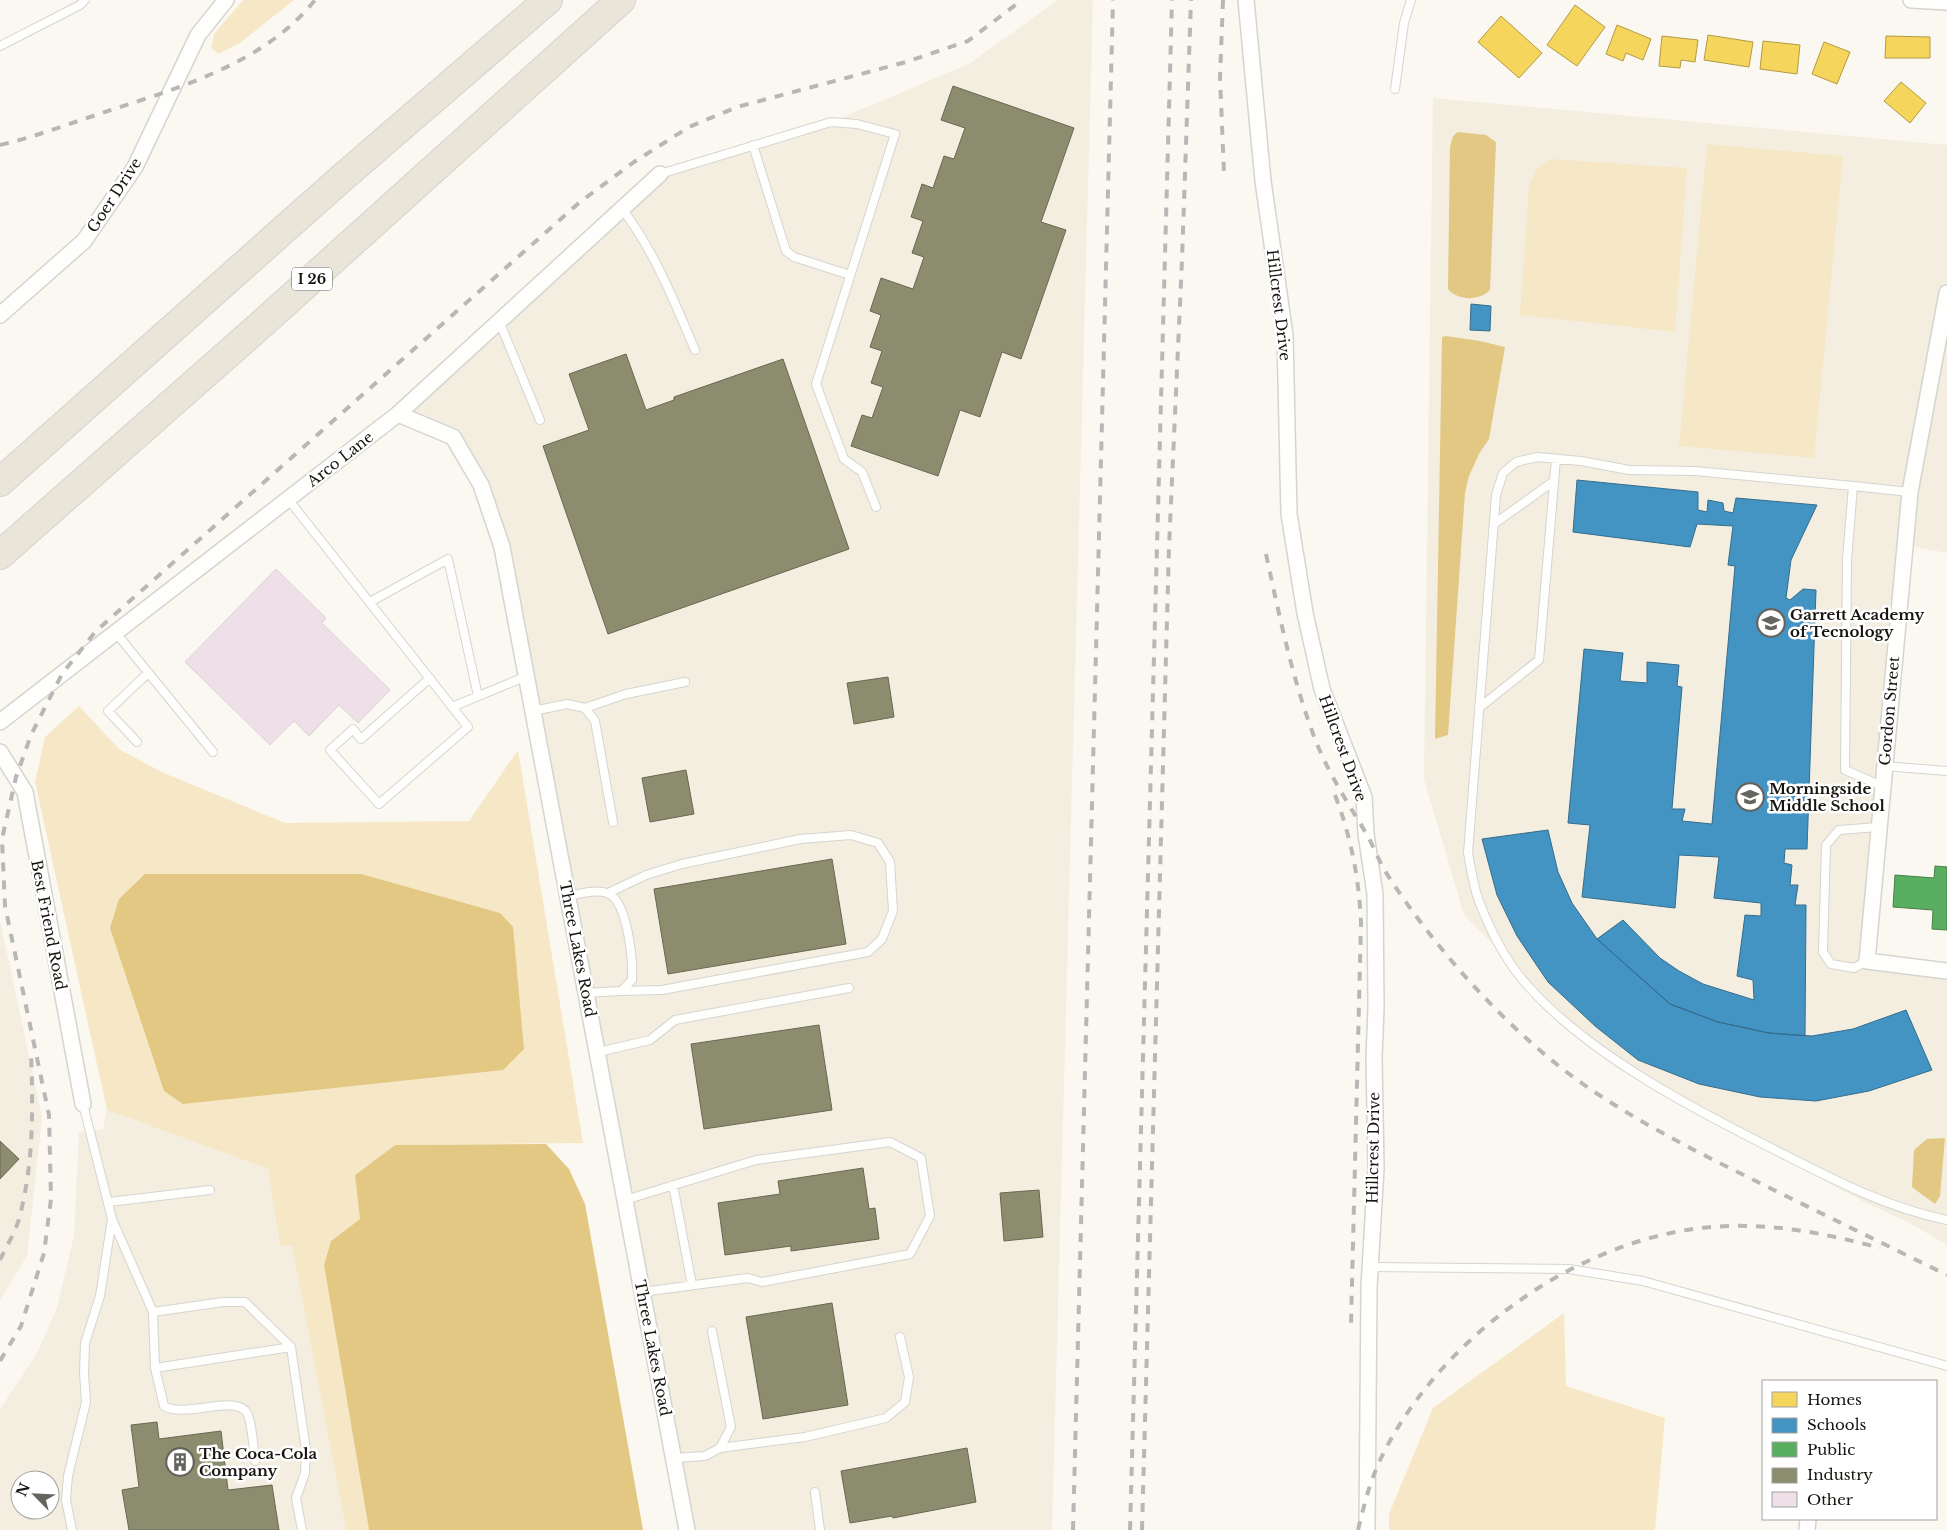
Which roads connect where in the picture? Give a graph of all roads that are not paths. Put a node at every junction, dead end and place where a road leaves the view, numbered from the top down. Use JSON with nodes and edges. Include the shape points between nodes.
{"nodes":[{"id":1,"x":84,"y":0,"type":"edge"},
{"id":2,"x":226,"y":0,"type":"edge"},
{"id":3,"x":548,"y":0,"type":"edge"},
{"id":4,"x":621,"y":0,"type":"edge"},
{"id":5,"x":1246,"y":0,"type":"edge"},
{"id":6,"x":1411,"y":0,"type":"edge"},
{"id":7,"x":1911,"y":0,"type":"edge"},
{"id":8,"x":1947,"y":2,"type":"edge"},
{"id":9,"x":0,"y":46,"type":"edge"},
{"id":10,"x":1395,"y":89,"type":"dead end"},
{"id":11,"x":753,"y":145,"type":"junction"},
{"id":12,"x":660,"y":174,"type":"joint"},
{"id":13,"x":622,"y":210,"type":"junction"},
{"id":14,"x":850,"y":275,"type":"junction"},
{"id":15,"x":1947,"y":293,"type":"edge"},
{"id":16,"x":0,"y":314,"type":"edge"},
{"id":17,"x":500,"y":321,"type":"junction"},
{"id":18,"x":695,"y":350,"type":"dead end"},
{"id":19,"x":398,"y":414,"type":"junction"},
{"id":20,"x":540,"y":420,"type":"dead end"},
{"id":21,"x":1556,"y":459,"type":"junction"},
{"id":22,"x":1554,"y":481,"type":"junction"},
{"id":23,"x":0,"y":482,"type":"edge"},
{"id":24,"x":1853,"y":486,"type":"junction"},
{"id":25,"x":1910,"y":492,"type":"junction"},
{"id":26,"x":288,"y":499,"type":"junction"},
{"id":27,"x":876,"y":507,"type":"dead end"},
{"id":28,"x":1494,"y":524,"type":"junction"},
{"id":29,"x":0,"y":555,"type":"edge"},
{"id":30,"x":370,"y":602,"type":"junction"},
{"id":31,"x":116,"y":633,"type":"junction"},
{"id":32,"x":148,"y":673,"type":"junction"},
{"id":33,"x":528,"y":676,"type":"junction"},
{"id":34,"x":430,"y":678,"type":"junction"},
{"id":35,"x":685,"y":682,"type":"dead end"},
{"id":36,"x":478,"y":696,"type":"junction"},
{"id":37,"x":452,"y":707,"type":"junction"},
{"id":38,"x":584,"y":708,"type":"junction"},
{"id":39,"x":1479,"y":708,"type":"junction"},
{"id":40,"x":533,"y":711,"type":"junction"},
{"id":41,"x":0,"y":722,"type":"edge"},
{"id":42,"x":137,"y":742,"type":"dead end"},
{"id":43,"x":0,"y":752,"type":"edge"},
{"id":44,"x":213,"y":752,"type":"dead end"},
{"id":45,"x":1884,"y":766,"type":"junction"},
{"id":46,"x":1947,"y":771,"type":"edge"},
{"id":47,"x":1882,"y":786,"type":"junction"},
{"id":48,"x":612,"y":822,"type":"dead end"},
{"id":49,"x":1878,"y":827,"type":"junction"},
{"id":50,"x":608,"y":893,"type":"junction"},
{"id":51,"x":568,"y":896,"type":"junction"},
{"id":52,"x":1867,"y":961,"type":"junction"},
{"id":53,"x":1947,"y":971,"type":"edge"},
{"id":54,"x":849,"y":988,"type":"dead end"},
{"id":55,"x":622,"y":991,"type":"junction"},
{"id":56,"x":586,"y":993,"type":"junction"},
{"id":57,"x":598,"y":1052,"type":"junction"},
{"id":58,"x":83,"y":1104,"type":"joint"},
{"id":59,"x":674,"y":1185,"type":"junction"},
{"id":60,"x":210,"y":1190,"type":"dead end"},
{"id":61,"x":625,"y":1200,"type":"junction"},
{"id":62,"x":109,"y":1202,"type":"junction"},
{"id":63,"x":112,"y":1219,"type":"junction"},
{"id":64,"x":1947,"y":1220,"type":"edge"},
{"id":65,"x":1370,"y":1267,"type":"junction"},
{"id":66,"x":692,"y":1285,"type":"junction"},
{"id":67,"x":642,"y":1292,"type":"junction"},
{"id":68,"x":153,"y":1312,"type":"junction"},
{"id":69,"x":712,"y":1331,"type":"dead end"},
{"id":70,"x":900,"y":1337,"type":"dead end"},
{"id":71,"x":291,"y":1347,"type":"junction"},
{"id":72,"x":1947,"y":1366,"type":"edge"},
{"id":73,"x":155,"y":1368,"type":"junction"},
{"id":74,"x":720,"y":1448,"type":"junction"},
{"id":75,"x":674,"y":1458,"type":"junction"},
{"id":76,"x":256,"y":1461,"type":"dead end"},
{"id":77,"x":815,"y":1492,"type":"dead end"},
{"id":78,"x":72,"y":1530,"type":"edge"},
{"id":79,"x":302,"y":1530,"type":"edge"},
{"id":80,"x":687,"y":1530,"type":"edge"},
{"id":81,"x":820,"y":1530,"type":"edge"},
{"id":82,"x":1367,"y":1530,"type":"edge"}],
"edges":[{"from":1,"to":9,"type":"lane"},
{"from":2,"to":16,"type":"street","name":"Goer Drive","via":[[198,35],[135,167],[84,240]]},
{"from":3,"to":23,"type":"highway","via":[[343,176]]},
{"from":4,"to":29,"type":"highway","number":"I 26"},
{"from":5,"to":65,"type":"street","name":"Hillcrest Drive","via":[[1263,181],[1285,334],[1289,514],[1305,613],[1322,689],[1364,797],[1375,894],[1376,1168]]},
{"from":6,"to":10,"type":"lane","via":[[1404,23]]},
{"from":7,"to":8,"type":"street"},
{"from":11,"to":12,"type":"lane"},
{"from":11,"to":14,"type":"lane","via":[[786,251],[794,257]]},
{"from":11,"to":14,"type":"lane","via":[[831,122],[857,124],[895,134]]},
{"from":12,"to":13,"type":"street","name":"Arco Lane"},
{"from":13,"to":17,"type":"street","name":"Arco Lane"},
{"from":13,"to":18,"type":"lane","via":[[642,234]]},
{"from":14,"to":27,"type":"lane","via":[[816,384],[844,459],[862,472]]},
{"from":15,"to":25,"type":"street","name":"Gordon Street"},
{"from":17,"to":19,"type":"street","name":"Arco Lane"},
{"from":17,"to":20,"type":"lane"},
{"from":19,"to":26,"type":"street","name":"Arco Lane"},
{"from":19,"to":33,"type":"street","name":"Three Lakes Road","via":[[453,437],[481,486],[502,547]]},
{"from":21,"to":22,"type":"lane"},
{"from":21,"to":24,"type":"lane","via":[[1629,470],[1696,471]]},
{"from":21,"to":28,"type":"lane","via":[[1537,457],[1516,462],[1503,473],[1496,495]]},
{"from":22,"to":28,"type":"lane"},
{"from":22,"to":39,"type":"lane","via":[[1540,660]]},
{"from":24,"to":25,"type":"lane"},
{"from":24,"to":47,"type":"lane","via":[[1847,559],[1845,770]]},
{"from":25,"to":45,"type":"street","name":"Gordon Street"},
{"from":26,"to":30,"type":"lane"},
{"from":26,"to":31,"type":"street","name":"Arco Lane"},
{"from":28,"to":39,"type":"lane"},
{"from":30,"to":34,"type":"lane"},
{"from":30,"to":36,"type":"lane","via":[[448,558]]},
{"from":31,"to":32,"type":"lane"},
{"from":31,"to":41,"type":"street","name":"Arco Lane"},
{"from":32,"to":42,"type":"lane","via":[[108,712]]},
{"from":32,"to":44,"type":"lane"},
{"from":33,"to":36,"type":"lane"},
{"from":33,"to":40,"type":"street","name":"Three Lakes Road"},
{"from":34,"to":37,"type":"lane"},
{"from":34,"to":37,"type":"lane","via":[[361,739],[353,729],[330,750],[378,804],[468,727]]},
{"from":35,"to":38,"type":"lane","via":[[626,694]]},
{"from":36,"to":37,"type":"lane"},
{"from":38,"to":40,"type":"lane","via":[[567,704]]},
{"from":38,"to":48,"type":"lane","via":[[594,721]]},
{"from":39,"to":64,"type":"lane","via":[[1468,853],[1478,900],[1500,945],[1527,985],[1556,1014],[1624,1066],[1743,1134],[1860,1193],[1914,1213]]},
{"from":40,"to":51,"type":"street","name":"Three Lakes Road"},
{"from":43,"to":58,"type":"street","name":"Best Friend Road","via":[[25,792]]},
{"from":45,"to":46,"type":"lane"},
{"from":45,"to":47,"type":"street","name":"Gordon Street"},
{"from":47,"to":49,"type":"street","name":"Gordon Street"},
{"from":49,"to":52,"type":"street","name":"Gordon Street"},
{"from":49,"to":52,"type":"lane","via":[[1839,830],[1826,845],[1823,952],[1831,964],[1854,968]]},
{"from":50,"to":51,"type":"lane"},
{"from":50,"to":55,"type":"lane","via":[[621,905],[633,962],[632,980]]},
{"from":50,"to":55,"type":"lane","via":[[646,875],[682,864],[800,839],[851,835],[878,843],[890,862],[893,911],[882,939],[868,952],[662,990]]},
{"from":51,"to":56,"type":"street","name":"Three Lakes Road"},
{"from":52,"to":53,"type":"street"},
{"from":54,"to":57,"type":"lane","via":[[675,1020],[650,1040]]},
{"from":55,"to":56,"type":"lane"},
{"from":56,"to":57,"type":"street","name":"Three Lakes Road"},
{"from":57,"to":61,"type":"street","name":"Three Lakes Road"},
{"from":58,"to":62,"type":"lane"},
{"from":59,"to":61,"type":"lane"},
{"from":59,"to":66,"type":"lane"},
{"from":59,"to":66,"type":"lane","via":[[756,1160],[890,1142],[921,1158],[930,1216],[910,1254],[762,1282],[748,1278]]},
{"from":60,"to":62,"type":"lane"},
{"from":61,"to":67,"type":"street","name":"Three Lakes Road"},
{"from":62,"to":63,"type":"lane"},
{"from":63,"to":68,"type":"lane"},
{"from":63,"to":78,"type":"lane","via":[[100,1296],[85,1343],[86,1402],[68,1476],[66,1500]]},
{"from":65,"to":72,"type":"lane","via":[[1569,1269],[1643,1281]]},
{"from":65,"to":82,"type":"street","name":"Hillcrest Drive"},
{"from":66,"to":67,"type":"lane"},
{"from":67,"to":75,"type":"street","name":"Three Lakes Road"},
{"from":68,"to":71,"type":"lane","via":[[245,1302]]},
{"from":68,"to":73,"type":"lane"},
{"from":69,"to":74,"type":"lane","via":[[731,1427]]},
{"from":70,"to":74,"type":"lane","via":[[909,1378],[905,1402],[886,1418],[805,1437]]},
{"from":71,"to":73,"type":"lane"},
{"from":71,"to":79,"type":"lane","via":[[306,1450],[305,1473],[296,1498]]},
{"from":73,"to":76,"type":"lane","via":[[164,1406],[170,1410],[187,1411],[229,1404],[244,1410],[248,1414]]},
{"from":74,"to":75,"type":"lane","via":[[705,1456]]},
{"from":75,"to":80,"type":"street","name":"Three Lakes Road"},
{"from":77,"to":81,"type":"lane"}]}
